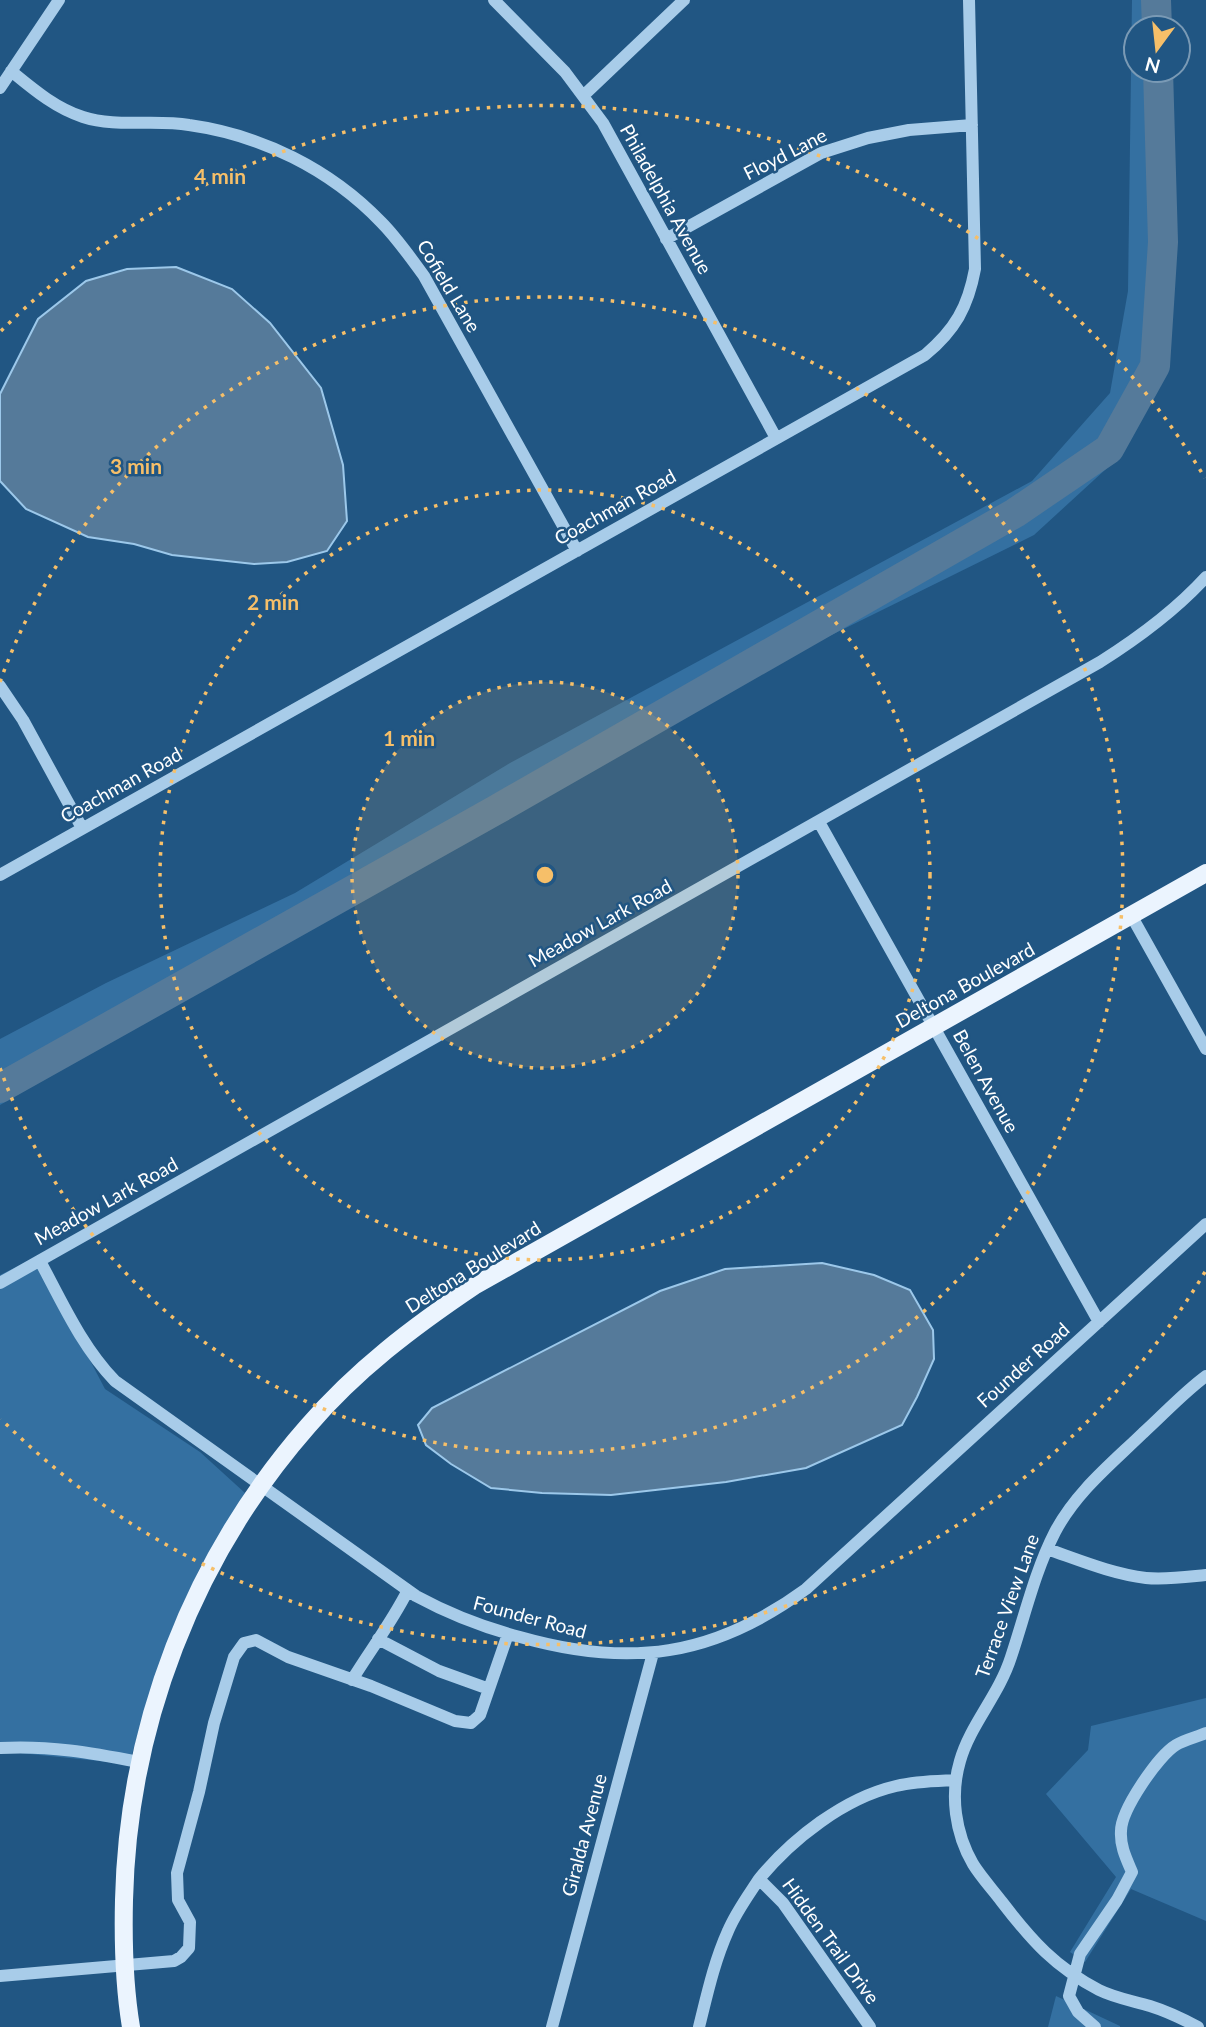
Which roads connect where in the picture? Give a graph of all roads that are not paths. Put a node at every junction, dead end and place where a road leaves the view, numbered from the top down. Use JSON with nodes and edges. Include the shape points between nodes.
{"nodes":[{"id":1,"x":59,"y":0,"type":"edge"},
{"id":2,"x":494,"y":0,"type":"edge"},
{"id":3,"x":684,"y":0,"type":"edge"},
{"id":4,"x":969,"y":0,"type":"edge"},
{"id":5,"x":11,"y":72,"type":"junction"},
{"id":6,"x":0,"y":88,"type":"edge"},
{"id":7,"x":583,"y":96,"type":"junction"},
{"id":8,"x":972,"y":125,"type":"junction"},
{"id":9,"x":666,"y":239,"type":"junction"},
{"id":10,"x":776,"y":438,"type":"junction"},
{"id":11,"x":577,"y":551,"type":"junction"},
{"id":12,"x":1206,"y":577,"type":"edge"},
{"id":13,"x":0,"y":686,"type":"edge"},
{"id":14,"x":819,"y":822,"type":"junction"},
{"id":15,"x":82,"y":828,"type":"junction"},
{"id":16,"x":1206,"y":873,"type":"edge"},
{"id":17,"x":0,"y":875,"type":"edge"},
{"id":18,"x":1131,"y":915,"type":"junction"},
{"id":19,"x":933,"y":1027,"type":"junction"},
{"id":20,"x":1206,"y":1049,"type":"edge"},
{"id":21,"x":1206,"y":1224,"type":"edge"},
{"id":22,"x":40,"y":1261,"type":"junction"},
{"id":23,"x":0,"y":1283,"type":"edge"},
{"id":24,"x":1099,"y":1322,"type":"junction"},
{"id":25,"x":1206,"y":1376,"type":"edge"},
{"id":26,"x":260,"y":1485,"type":"junction"},
{"id":27,"x":1047,"y":1549,"type":"junction"},
{"id":28,"x":1206,"y":1575,"type":"edge"},
{"id":29,"x":408,"y":1590,"type":"junction"},
{"id":30,"x":508,"y":1634,"type":"junction"},
{"id":31,"x":378,"y":1639,"type":"junction"},
{"id":32,"x":653,"y":1653,"type":"junction"},
{"id":33,"x":352,"y":1680,"type":"junction"},
{"id":34,"x":489,"y":1689,"type":"junction"},
{"id":35,"x":1206,"y":1733,"type":"edge"},
{"id":36,"x":0,"y":1748,"type":"edge"},
{"id":37,"x":139,"y":1762,"type":"junction"},
{"id":38,"x":956,"y":1780,"type":"junction"},
{"id":39,"x":759,"y":1879,"type":"junction"},
{"id":40,"x":124,"y":1966,"type":"junction"},
{"id":41,"x":0,"y":1976,"type":"edge"},
{"id":42,"x":1075,"y":1977,"type":"junction"},
{"id":43,"x":131,"y":2027,"type":"edge"},
{"id":44,"x":552,"y":2027,"type":"edge"},
{"id":45,"x":699,"y":2027,"type":"edge"},
{"id":46,"x":870,"y":2027,"type":"edge"},
{"id":47,"x":1095,"y":2027,"type":"edge"},
{"id":48,"x":1198,"y":2027,"type":"edge"}],
"edges":[{"from":1,"to":5,"type":"street"},
{"from":2,"to":7,"type":"street","name":"Philadelphia Avenue"},
{"from":3,"to":7,"type":"street"},
{"from":4,"to":8,"type":"street","name":"Coachman Road"},
{"from":5,"to":6,"type":"street"},
{"from":5,"to":11,"type":"street","name":"Cofield Lane","via":[[63,109],[85,118],[177,123],[230,133],[293,157],[352,195],[424,276]]},
{"from":7,"to":9,"type":"street","name":"Philadelphia Avenue","via":[[603,123]]},
{"from":8,"to":9,"type":"street","name":"Floyd Lane","via":[[909,130],[821,153]]},
{"from":8,"to":10,"type":"street","name":"Coachman Road","via":[[975,269],[968,299],[954,326],[925,355]]},
{"from":9,"to":10,"type":"street","name":"Philadelphia Avenue"},
{"from":10,"to":11,"type":"street","name":"Coachman Road"},
{"from":11,"to":15,"type":"street","name":"Coachman Road"},
{"from":12,"to":14,"type":"street","name":"Meadow Lark Road","via":[[1169,613],[1100,662]]},
{"from":13,"to":15,"type":"street"},
{"from":14,"to":19,"type":"street","name":"Belen Avenue"},
{"from":14,"to":22,"type":"street","name":"Meadow Lark Road"},
{"from":15,"to":17,"type":"street","name":"Coachman Road"},
{"from":16,"to":18,"type":"main road","name":"Deltona Boulevard"},
{"from":18,"to":19,"type":"main road","name":"Deltona Boulevard"},
{"from":18,"to":20,"type":"street"},
{"from":19,"to":24,"type":"street","name":"Belen Avenue"},
{"from":19,"to":26,"type":"main road","name":"Deltona Boulevard","via":[[430,1315],[348,1383]]},
{"from":21,"to":24,"type":"street","name":"Founder Road"},
{"from":22,"to":23,"type":"street","name":"Meadow Lark Road"},
{"from":22,"to":26,"type":"street","name":"Founder Road","via":[[99,1365]]},
{"from":24,"to":32,"type":"street","name":"Founder Road","via":[[789,1601],[722,1637]]},
{"from":25,"to":27,"type":"street","name":"Terrace View Lane","via":[[1088,1485]]},
{"from":26,"to":29,"type":"street","name":"Founder Road"},
{"from":26,"to":37,"type":"main road","name":"Deltona Boulevard","via":[[207,1572],[183,1626]]},
{"from":27,"to":28,"type":"street","via":[[1116,1573],[1180,1578]]},
{"from":27,"to":38,"type":"street","name":"Terrace View Lane","via":[[1009,1665],[968,1740]]},
{"from":29,"to":30,"type":"street","name":"Founder Road","via":[[447,1613]]},
{"from":29,"to":31,"type":"street"},
{"from":30,"to":32,"type":"street","name":"Founder Road","via":[[578,1651]]},
{"from":30,"to":34,"type":"street"},
{"from":31,"to":33,"type":"street"},
{"from":31,"to":34,"type":"street","via":[[439,1671]]},
{"from":32,"to":44,"type":"street","name":"Giralda Avenue"},
{"from":33,"to":34,"type":"street","via":[[471,1723],[480,1715]]},
{"from":33,"to":40,"type":"street","via":[[256,1640],[244,1643],[234,1657],[214,1723],[177,1873],[178,1900],[190,1922],[189,1948],[174,1961]]},
{"from":35,"to":42,"type":"street","via":[[1175,1746],[1132,1801],[1121,1828],[1122,1847],[1132,1872],[1080,1954]]},
{"from":36,"to":37,"type":"street","via":[[76,1750]]},
{"from":37,"to":40,"type":"main road","name":"Deltona Boulevard","via":[[125,1864]]},
{"from":38,"to":39,"type":"street","name":"Hidden Trail Drive","via":[[897,1785],[874,1792],[819,1822]]},
{"from":38,"to":42,"type":"street","name":"Terrace View Lane","via":[[958,1824],[974,1865],[1027,1935]]},
{"from":39,"to":45,"type":"street","name":"Hidden Trail Drive","via":[[728,1930]]},
{"from":39,"to":46,"type":"street","name":"Hidden Trail Drive","via":[[783,1903]]},
{"from":40,"to":41,"type":"street"},
{"from":40,"to":43,"type":"main road","name":"Deltona Boulevard"},
{"from":42,"to":47,"type":"street","via":[[1069,1996]]},
{"from":42,"to":48,"type":"street","name":"Terrace View Lane","via":[[1102,1992]]}]}
